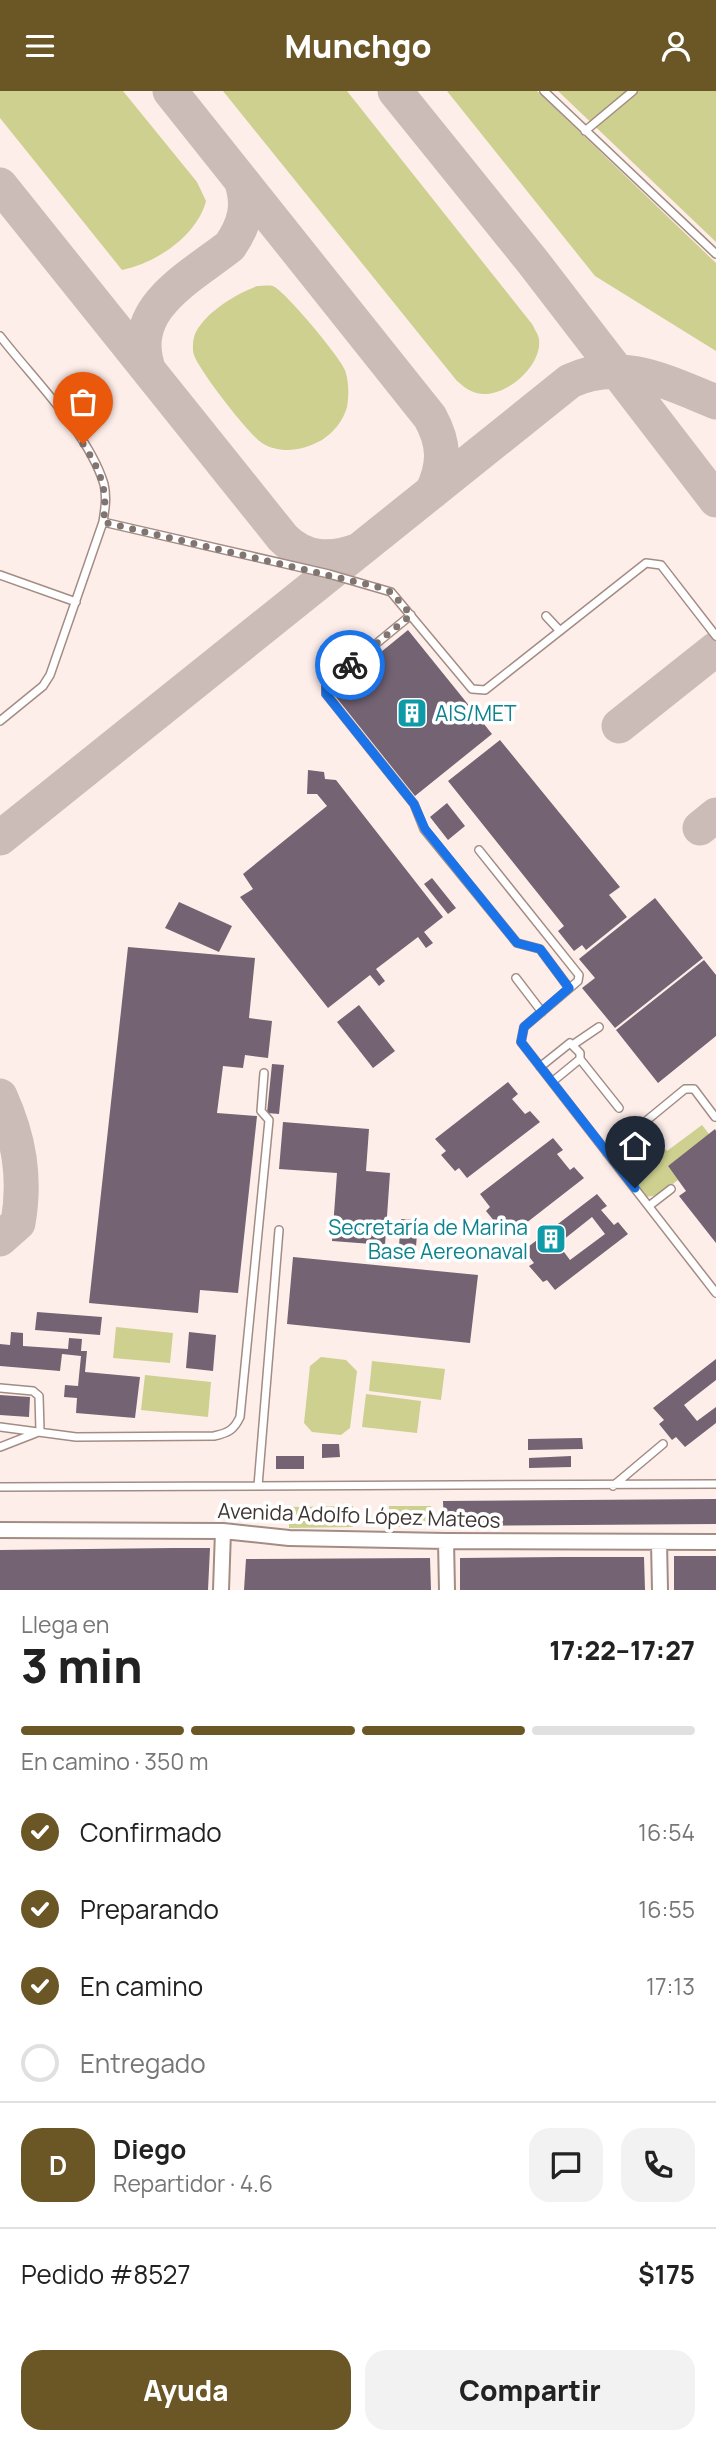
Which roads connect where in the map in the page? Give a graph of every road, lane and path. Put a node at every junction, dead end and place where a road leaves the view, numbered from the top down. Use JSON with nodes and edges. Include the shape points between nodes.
{"nodes":[{"id":1,"x":544,"y":91,"type":"edge"},
{"id":2,"x":633,"y":91,"type":"edge"},
{"id":3,"x":585,"y":131,"type":"junction"},
{"id":4,"x":716,"y":254,"type":"edge"},
{"id":5,"x":0,"y":336,"type":"edge"},
{"id":6,"x":103,"y":522,"type":"junction"},
{"id":7,"x":0,"y":575,"type":"edge"},
{"id":8,"x":76,"y":602,"type":"junction"},
{"id":9,"x":411,"y":615,"type":"junction"},
{"id":10,"x":546,"y":616,"type":"dead end"},
{"id":11,"x":560,"y":631,"type":"junction"},
{"id":12,"x":716,"y":636,"type":"edge"},
{"id":13,"x":0,"y":721,"type":"edge"},
{"id":14,"x":479,"y":850,"type":"dead end"},
{"id":15,"x":516,"y":978,"type":"dead end"},
{"id":16,"x":569,"y":988,"type":"junction"},
{"id":17,"x":542,"y":1011,"type":"junction"},
{"id":18,"x":598,"y":1027,"type":"dead end"},
{"id":19,"x":574,"y":1044,"type":"junction"},
{"id":20,"x":580,"y":1059,"type":"junction"},
{"id":21,"x":540,"y":1067,"type":"junction"},
{"id":22,"x":264,"y":1073,"type":"dead end"},
{"id":23,"x":552,"y":1082,"type":"junction"},
{"id":24,"x":619,"y":1108,"type":"dead end"},
{"id":25,"x":715,"y":1117,"type":"edge"},
{"id":26,"x":607,"y":1153,"type":"junction"},
{"id":27,"x":671,"y":1189,"type":"dead end"},
{"id":28,"x":649,"y":1206,"type":"junction"},
{"id":29,"x":279,"y":1230,"type":"dead end"},
{"id":30,"x":716,"y":1293,"type":"edge"},
{"id":31,"x":0,"y":1388,"type":"edge"},
{"id":32,"x":0,"y":1427,"type":"edge"},
{"id":33,"x":40,"y":1431,"type":"junction"},
{"id":34,"x":663,"y":1444,"type":"dead end"},
{"id":35,"x":0,"y":1447,"type":"edge"},
{"id":36,"x":716,"y":1484,"type":"edge"},
{"id":37,"x":258,"y":1486,"type":"junction"},
{"id":38,"x":612,"y":1486,"type":"junction"},
{"id":39,"x":0,"y":1487,"type":"edge"},
{"id":40,"x":0,"y":1530,"type":"edge"},
{"id":41,"x":223,"y":1531,"type":"junction"},
{"id":42,"x":446,"y":1541,"type":"junction"},
{"id":43,"x":659,"y":1542,"type":"junction"},
{"id":44,"x":716,"y":1542,"type":"edge"},
{"id":45,"x":221,"y":1590,"type":"edge"},
{"id":46,"x":447,"y":1590,"type":"edge"},
{"id":47,"x":660,"y":1590,"type":"edge"}],
"edges":[{"from":1,"to":3,"type":"lane"},
{"from":2,"to":3,"type":"lane"},
{"from":3,"to":4,"type":"lane"},
{"from":5,"to":6,"type":"lane","via":[[92,456],[104,486]]},
{"from":6,"to":8,"type":"lane"},
{"from":6,"to":9,"type":"lane","via":[[382,588]]},
{"from":7,"to":8,"type":"lane"},
{"from":8,"to":13,"type":"lane","via":[[44,686]]},
{"from":9,"to":11,"type":"lane","via":[[478,691]]},
{"from":9,"to":16,"type":"lane","via":[[326,685],[326,694],[414,804],[425,829],[517,943],[540,949]]},
{"from":10,"to":11,"type":"lane"},
{"from":11,"to":12,"type":"lane","via":[[646,563],[653,563],[661,565]]},
{"from":14,"to":16,"type":"lane","via":[[579,975]]},
{"from":15,"to":17,"type":"lane"},
{"from":16,"to":17,"type":"lane"},
{"from":17,"to":21,"type":"lane","via":[[520,1034]]},
{"from":18,"to":19,"type":"lane"},
{"from":19,"to":20,"type":"lane"},
{"from":19,"to":21,"type":"lane","via":[[566,1044]]},
{"from":20,"to":23,"type":"lane"},
{"from":20,"to":24,"type":"lane"},
{"from":21,"to":23,"type":"lane"},
{"from":22,"to":33,"type":"lane","via":[[261,1111],[269,1120],[236,1427],[214,1436],[76,1437]]},
{"from":23,"to":26,"type":"lane"},
{"from":25,"to":26,"type":"lane","via":[[694,1089],[685,1089]]},
{"from":26,"to":28,"type":"lane"},
{"from":27,"to":28,"type":"lane"},
{"from":28,"to":30,"type":"lane"},
{"from":29,"to":37,"type":"lane"},
{"from":31,"to":33,"type":"lane","via":[[33,1391],[39,1396]]},
{"from":32,"to":33,"type":"lane"},
{"from":33,"to":35,"type":"lane"},
{"from":34,"to":38,"type":"lane"},
{"from":36,"to":38,"type":"lane"},
{"from":37,"to":38,"type":"lane"},
{"from":37,"to":39,"type":"lane"},
{"from":40,"to":41,"type":"street","name":"Avenida Adolfo López Mateos"},
{"from":41,"to":42,"type":"street","name":"Avenida Adolfo López Mateos","via":[[289,1538]]},
{"from":41,"to":45,"type":"street"},
{"from":42,"to":43,"type":"street","name":"Avenida Adolfo López Mateos"},
{"from":42,"to":46,"type":"street"},
{"from":43,"to":44,"type":"street","name":"Avenida Adolfo López Mateos"},
{"from":43,"to":47,"type":"street"}]}
